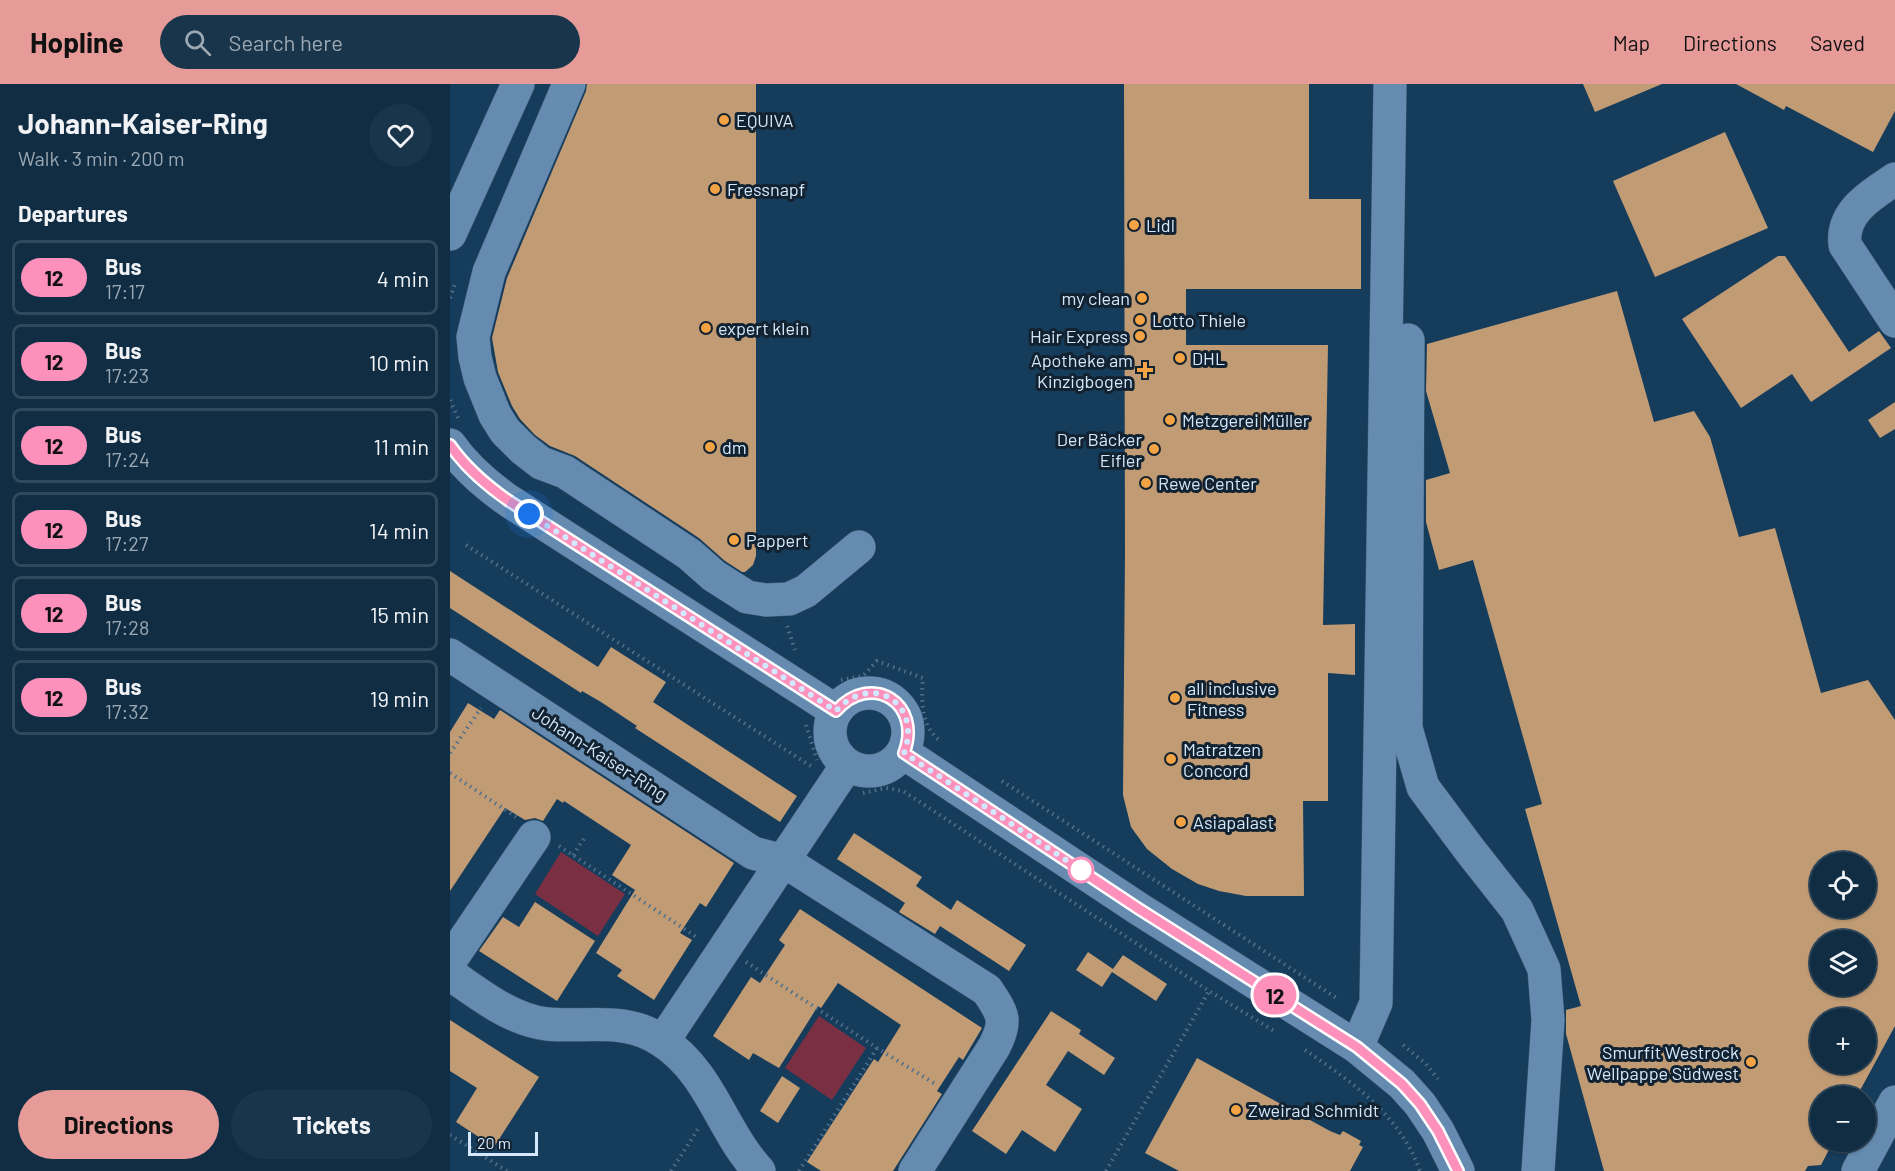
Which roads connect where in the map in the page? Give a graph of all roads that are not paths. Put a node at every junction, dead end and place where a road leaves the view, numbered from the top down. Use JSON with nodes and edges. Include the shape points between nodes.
{"nodes":[{"id":1,"x":518,"y":84,"type":"edge"},
{"id":2,"x":569,"y":84,"type":"edge"},
{"id":3,"x":1389,"y":84,"type":"edge"},
{"id":4,"x":1895,"y":179,"type":"edge"},
{"id":5,"x":450,"y":234,"type":"edge"},
{"id":6,"x":1895,"y":321,"type":"edge"},
{"id":7,"x":1408,"y":330,"type":"dead end"},
{"id":8,"x":450,"y":445,"type":"edge"},
{"id":9,"x":859,"y":547,"type":"dead end"},
{"id":10,"x":450,"y":655,"type":"edge"},
{"id":11,"x":836,"y":711,"type":"junction"},
{"id":12,"x":904,"y":753,"type":"junction"},
{"id":13,"x":841,"y":774,"type":"junction"},
{"id":14,"x":536,"y":833,"type":"road end"},
{"id":15,"x":783,"y":861,"type":"junction"},
{"id":16,"x":450,"y":961,"type":"edge"},
{"id":17,"x":450,"y":974,"type":"edge"},
{"id":18,"x":1363,"y":1034,"type":"junction"},
{"id":19,"x":663,"y":1041,"type":"junction"},
{"id":20,"x":1895,"y":1102,"type":"edge"},
{"id":21,"x":759,"y":1171,"type":"edge"},
{"id":22,"x":915,"y":1171,"type":"edge"},
{"id":23,"x":1458,"y":1171,"type":"edge"},
{"id":24,"x":1538,"y":1171,"type":"edge"},
{"id":25,"x":1858,"y":1171,"type":"edge"}],
"edges":[{"from":1,"to":5,"type":"street"},
{"from":2,"to":9,"type":"street","via":[[489,272],[473,337],[480,378],[505,431],[542,463],[565,472],[747,597],[778,600],[806,591]]},
{"from":3,"to":18,"type":"street","via":[[1376,1003]]},
{"from":4,"to":6,"type":"street","via":[[1857,207],[1843,233],[1845,245]]},
{"from":7,"to":24,"type":"street","via":[[1406,728],[1423,787],[1517,910],[1544,969],[1548,1020]]},
{"from":8,"to":11,"type":"street","via":[[468,468],[509,501]]},
{"from":10,"to":15,"type":"street","name":"Johann-Kaiser-Ring","via":[[753,853]]},
{"from":11,"to":12,"type":"street","via":[[844,701],[868,692],[892,699],[901,708],[909,730]]},
{"from":11,"to":13,"type":"street","via":[[830,725],[830,740]]},
{"from":12,"to":13,"type":"street","via":[[884,769]]},
{"from":12,"to":18,"type":"street","via":[[1139,909]]},
{"from":13,"to":15,"type":"street"},
{"from":14,"to":16,"type":"street"},
{"from":15,"to":19,"type":"street"},
{"from":15,"to":22,"type":"street","name":"Johann-Kaiser-Ring","via":[[987,990],[998,1006],[1002,1032]]},
{"from":17,"to":19,"type":"street","via":[[495,1004],[529,1020],[629,1026]]},
{"from":18,"to":23,"type":"street","via":[[1420,1104]]},
{"from":19,"to":21,"type":"street","via":[[694,1070],[740,1148]]},
{"from":20,"to":25,"type":"street"}]}
